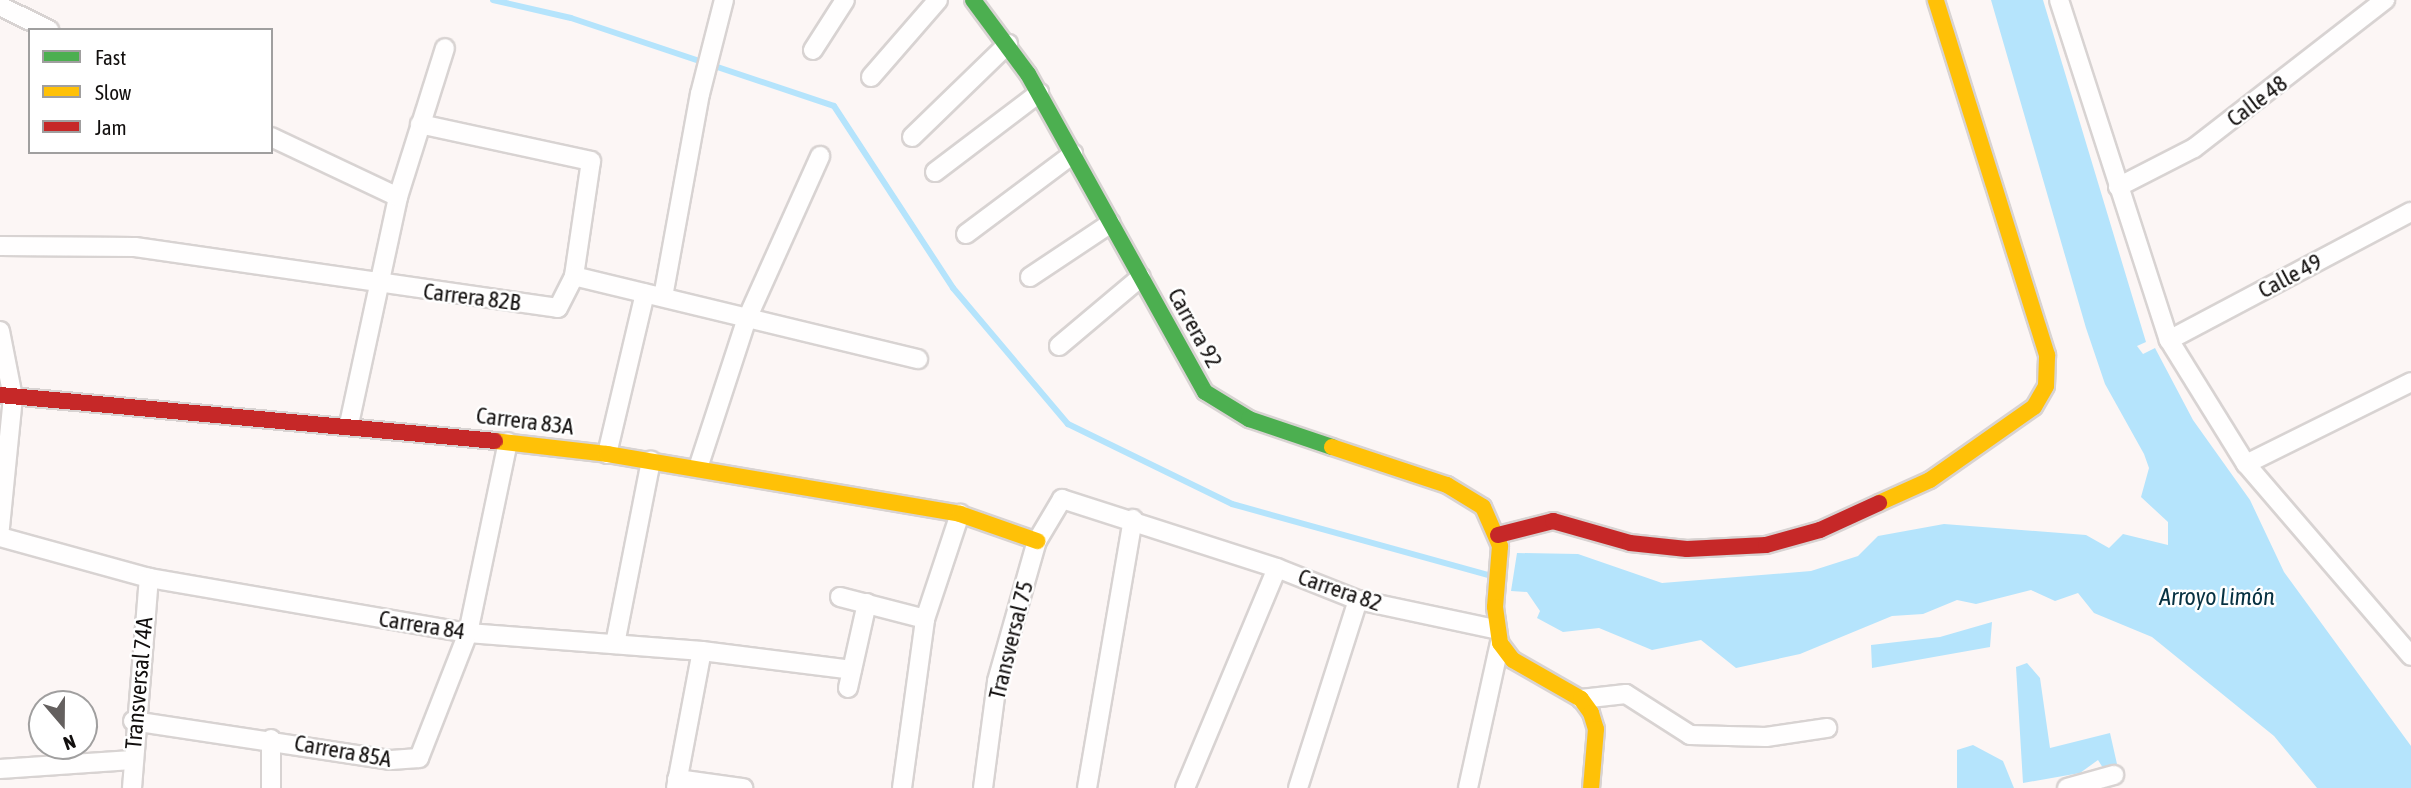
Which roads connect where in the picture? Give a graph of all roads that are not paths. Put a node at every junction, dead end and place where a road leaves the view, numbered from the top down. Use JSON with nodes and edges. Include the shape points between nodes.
{"nodes":[{"id":1,"x":845,"y":0,"type":"edge"},
{"id":2,"x":938,"y":0,"type":"edge"},
{"id":3,"x":973,"y":0,"type":"edge"},
{"id":4,"x":1936,"y":0,"type":"edge"},
{"id":5,"x":2385,"y":0,"type":"edge"},
{"id":6,"x":2062,"y":1,"type":"edge"},
{"id":7,"x":719,"y":5,"type":"edge"},
{"id":8,"x":0,"y":6,"type":"edge"},
{"id":9,"x":45,"y":28,"type":"edge"},
{"id":10,"x":1008,"y":44,"type":"junction"},
{"id":11,"x":445,"y":48,"type":"dead end"},
{"id":12,"x":813,"y":50,"type":"dead end"},
{"id":13,"x":871,"y":77,"type":"dead end"},
{"id":14,"x":1039,"y":93,"type":"junction"},
{"id":15,"x":420,"y":124,"type":"junction"},
{"id":16,"x":273,"y":137,"type":"edge"},
{"id":17,"x":912,"y":137,"type":"dead end"},
{"id":18,"x":1073,"y":153,"type":"junction"},
{"id":19,"x":820,"y":156,"type":"dead end"},
{"id":20,"x":935,"y":172,"type":"dead end"},
{"id":21,"x":2118,"y":187,"type":"junction"},
{"id":22,"x":398,"y":197,"type":"junction"},
{"id":23,"x":2411,"y":212,"type":"edge"},
{"id":24,"x":1111,"y":223,"type":"junction"},
{"id":25,"x":965,"y":234,"type":"dead end"},
{"id":26,"x":0,"y":246,"type":"edge"},
{"id":27,"x":573,"y":276,"type":"junction"},
{"id":28,"x":1030,"y":277,"type":"dead end"},
{"id":29,"x":1141,"y":277,"type":"junction"},
{"id":30,"x":382,"y":286,"type":"junction"},
{"id":31,"x":645,"y":293,"type":"junction"},
{"id":32,"x":663,"y":298,"type":"junction"},
{"id":33,"x":746,"y":321,"type":"junction"},
{"id":34,"x":0,"y":331,"type":"edge"},
{"id":35,"x":2169,"y":340,"type":"junction"},
{"id":36,"x":1059,"y":346,"type":"dead end"},
{"id":37,"x":918,"y":359,"type":"dead end"},
{"id":38,"x":2411,"y":383,"type":"edge"},
{"id":39,"x":6,"y":396,"type":"edge"},
{"id":40,"x":349,"y":424,"type":"junction"},
{"id":41,"x":508,"y":442,"type":"junction"},
{"id":42,"x":607,"y":454,"type":"junction"},
{"id":43,"x":651,"y":461,"type":"junction"},
{"id":44,"x":2246,"y":464,"type":"junction"},
{"id":45,"x":698,"y":468,"type":"junction"},
{"id":46,"x":1062,"y":499,"type":"joint"},
{"id":47,"x":960,"y":514,"type":"junction"},
{"id":48,"x":1133,"y":519,"type":"junction"},
{"id":49,"x":0,"y":528,"type":"edge"},
{"id":50,"x":0,"y":537,"type":"edge"},
{"id":51,"x":1499,"y":540,"type":"junction"},
{"id":52,"x":1037,"y":541,"type":"junction"},
{"id":53,"x":1277,"y":568,"type":"junction"},
{"id":54,"x":149,"y":578,"type":"junction"},
{"id":55,"x":840,"y":597,"type":"dead end"},
{"id":56,"x":1359,"y":600,"type":"junction"},
{"id":57,"x":867,"y":603,"type":"junction"},
{"id":58,"x":925,"y":619,"type":"junction"},
{"id":59,"x":468,"y":633,"type":"junction"},
{"id":60,"x":1497,"y":636,"type":"junction"},
{"id":61,"x":615,"y":644,"type":"junction"},
{"id":62,"x":702,"y":651,"type":"junction"},
{"id":63,"x":2411,"y":656,"type":"edge"},
{"id":64,"x":852,"y":670,"type":"junction"},
{"id":65,"x":848,"y":688,"type":"dead end"},
{"id":66,"x":1586,"y":706,"type":"junction"},
{"id":67,"x":133,"y":721,"type":"junction"},
{"id":68,"x":1827,"y":728,"type":"dead end"},
{"id":69,"x":271,"y":739,"type":"junction"},
{"id":70,"x":132,"y":760,"type":"junction"},
{"id":71,"x":0,"y":769,"type":"edge"},
{"id":72,"x":2114,"y":775,"type":"dead end"},
{"id":73,"x":677,"y":783,"type":"edge"},
{"id":74,"x":132,"y":788,"type":"edge"},
{"id":75,"x":271,"y":788,"type":"edge"},
{"id":76,"x":743,"y":788,"type":"edge"},
{"id":77,"x":902,"y":788,"type":"edge"},
{"id":78,"x":984,"y":788,"type":"edge"},
{"id":79,"x":1087,"y":788,"type":"edge"},
{"id":80,"x":1185,"y":788,"type":"edge"},
{"id":81,"x":1297,"y":788,"type":"edge"},
{"id":82,"x":1468,"y":788,"type":"edge"},
{"id":83,"x":1591,"y":788,"type":"edge"},
{"id":84,"x":2067,"y":788,"type":"edge"}],
"edges":[{"from":1,"to":12,"type":"street"},
{"from":2,"to":13,"type":"street"},
{"from":3,"to":10,"type":"street","name":"Carrera 92"},
{"from":4,"to":51,"type":"street","via":[[2047,355],[2046,386],[2034,407],[1930,480],[1820,530],[1766,545],[1687,549],[1630,543],[1553,521]]},
{"from":5,"to":21,"type":"street","name":"Calle 48","via":[[2194,148]]},
{"from":6,"to":21,"type":"street"},
{"from":7,"to":32,"type":"street"},
{"from":8,"to":9,"type":"street"},
{"from":10,"to":14,"type":"street","name":"Carrera 92"},
{"from":10,"to":17,"type":"street"},
{"from":11,"to":15,"type":"street"},
{"from":14,"to":18,"type":"street","name":"Carrera 92"},
{"from":14,"to":20,"type":"street"},
{"from":15,"to":22,"type":"street"},
{"from":15,"to":27,"type":"street","via":[[591,162]]},
{"from":16,"to":22,"type":"street"},
{"from":18,"to":24,"type":"street","name":"Carrera 92"},
{"from":18,"to":25,"type":"street"},
{"from":19,"to":33,"type":"street"},
{"from":21,"to":35,"type":"street"},
{"from":22,"to":30,"type":"street"},
{"from":23,"to":35,"type":"street","name":"Calle 49"},
{"from":24,"to":28,"type":"street"},
{"from":24,"to":29,"type":"street","name":"Carrera 92"},
{"from":26,"to":30,"type":"street","name":"Carrera 82B","via":[[135,247]]},
{"from":27,"to":30,"type":"street","name":"Carrera 82B","via":[[558,308]]},
{"from":27,"to":31,"type":"street"},
{"from":29,"to":36,"type":"street"},
{"from":29,"to":51,"type":"street","name":"Carrera 92","via":[[1213,400],[1249,419],[1468,495],[1483,508]]},
{"from":30,"to":40,"type":"street"},
{"from":31,"to":32,"type":"street"},
{"from":31,"to":42,"type":"street"},
{"from":32,"to":33,"type":"street"},
{"from":33,"to":37,"type":"street"},
{"from":33,"to":45,"type":"street"},
{"from":34,"to":39,"type":"street"},
{"from":35,"to":44,"type":"street"},
{"from":38,"to":44,"type":"street"},
{"from":39,"to":40,"type":"street","name":"Carrera 83A"},
{"from":39,"to":49,"type":"street"},
{"from":40,"to":41,"type":"street","name":"Carrera 83A"},
{"from":41,"to":42,"type":"street","name":"Carrera 83A"},
{"from":41,"to":59,"type":"street","name":"Carrera 85A"},
{"from":42,"to":43,"type":"street","name":"Carrera 83A"},
{"from":43,"to":45,"type":"street","name":"Carrera 83A"},
{"from":43,"to":61,"type":"street"},
{"from":44,"to":63,"type":"street"},
{"from":45,"to":47,"type":"street","name":"Carrera 83A"},
{"from":46,"to":48,"type":"street","name":"Carrera 82"},
{"from":46,"to":52,"type":"street","name":"Transversal 75"},
{"from":47,"to":52,"type":"street","name":"Carrera 83A"},
{"from":47,"to":58,"type":"street"},
{"from":48,"to":53,"type":"street","name":"Carrera 82"},
{"from":48,"to":79,"type":"street"},
{"from":50,"to":54,"type":"street","name":"Carrera 84"},
{"from":51,"to":60,"type":"street"},
{"from":52,"to":78,"type":"street","name":"Transversal 75","via":[[997,681]]},
{"from":53,"to":56,"type":"street","name":"Carrera 82"},
{"from":53,"to":80,"type":"street"},
{"from":54,"to":59,"type":"street","name":"Carrera 84"},
{"from":54,"to":67,"type":"street","name":"Transversal 74A"},
{"from":55,"to":57,"type":"street"},
{"from":56,"to":60,"type":"street","name":"Carrera 82"},
{"from":56,"to":81,"type":"street"},
{"from":57,"to":58,"type":"street"},
{"from":57,"to":64,"type":"street"},
{"from":58,"to":77,"type":"street"},
{"from":59,"to":61,"type":"street","name":"Carrera 84"},
{"from":59,"to":69,"type":"street","name":"Carrera 85A","via":[[419,758],[410,763]]},
{"from":60,"to":66,"type":"street","via":[[1513,660]]},
{"from":60,"to":82,"type":"street"},
{"from":61,"to":62,"type":"street","name":"Carrera 84"},
{"from":62,"to":64,"type":"street","name":"Carrera 84"},
{"from":62,"to":73,"type":"street"},
{"from":64,"to":65,"type":"street"},
{"from":66,"to":68,"type":"street","via":[[1626,694],[1690,735],[1766,737]]},
{"from":66,"to":83,"type":"street","via":[[1596,729]]},
{"from":67,"to":69,"type":"street","name":"Carrera 85A"},
{"from":67,"to":70,"type":"street","name":"Transversal 74A"},
{"from":69,"to":75,"type":"street"},
{"from":70,"to":71,"type":"street"},
{"from":70,"to":74,"type":"street","name":"Transversal 74A"},
{"from":72,"to":84,"type":"street"},
{"from":73,"to":76,"type":"street"}]}
